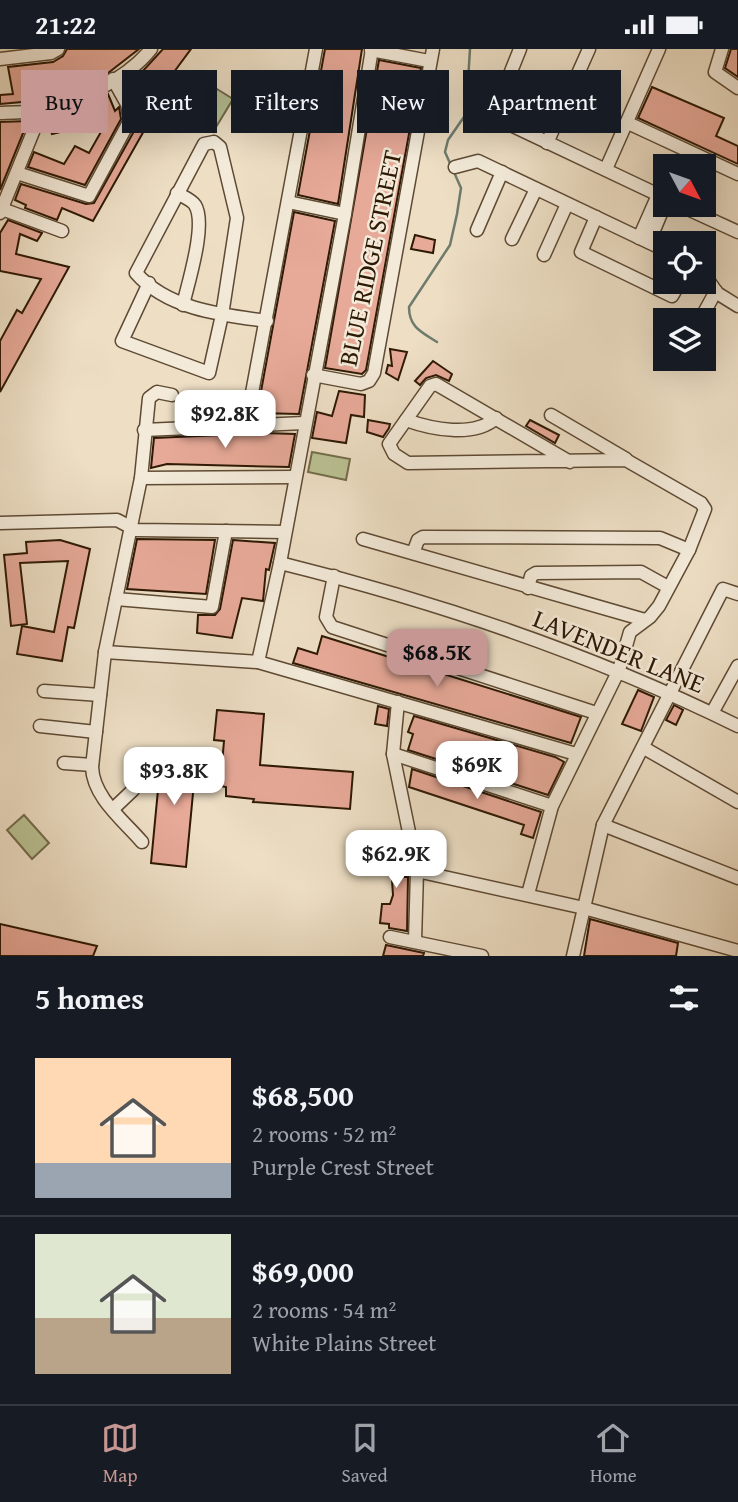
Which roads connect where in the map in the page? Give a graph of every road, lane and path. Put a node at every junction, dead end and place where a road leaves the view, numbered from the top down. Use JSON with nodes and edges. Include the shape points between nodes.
{"nodes":[{"id":1,"x":58,"y":49,"type":"edge"},
{"id":2,"x":151,"y":49,"type":"edge"},
{"id":3,"x":316,"y":49,"type":"edge"},
{"id":4,"x":372,"y":49,"type":"edge"},
{"id":5,"x":520,"y":49,"type":"edge"},
{"id":6,"x":589,"y":49,"type":"edge"},
{"id":7,"x":659,"y":49,"type":"edge"},
{"id":8,"x":722,"y":49,"type":"edge"},
{"id":9,"x":431,"y":55,"type":"edge"},
{"id":10,"x":2,"y":58,"type":"edge"},
{"id":11,"x":113,"y":79,"type":"junction"},
{"id":12,"x":108,"y":82,"type":"edge"},
{"id":13,"x":738,"y":87,"type":"edge"},
{"id":14,"x":21,"y":112,"type":"edge"},
{"id":15,"x":0,"y":113,"type":"edge"},
{"id":16,"x":628,"y":123,"type":"junction"},
{"id":17,"x":33,"y":133,"type":"edge"},
{"id":18,"x":547,"y":143,"type":"junction"},
{"id":19,"x":454,"y":167,"type":"dead end"},
{"id":20,"x":606,"y":169,"type":"junction"},
{"id":21,"x":17,"y":173,"type":"junction"},
{"id":22,"x":502,"y":173,"type":"junction"},
{"id":23,"x":738,"y":174,"type":"edge"},
{"id":24,"x":536,"y":189,"type":"junction"},
{"id":25,"x":177,"y":193,"type":"junction"},
{"id":26,"x":653,"y":194,"type":"edge"},
{"id":27,"x":288,"y":202,"type":"junction"},
{"id":28,"x":568,"y":204,"type":"junction"},
{"id":29,"x":1,"y":211,"type":"edge"},
{"id":30,"x":345,"y":214,"type":"junction"},
{"id":31,"x":597,"y":217,"type":"junction"},
{"id":32,"x":655,"y":217,"type":"edge"},
{"id":33,"x":705,"y":217,"type":"edge"},
{"id":34,"x":477,"y":230,"type":"dead end"},
{"id":35,"x":62,"y":231,"type":"dead end"},
{"id":36,"x":738,"y":232,"type":"edge"},
{"id":37,"x":512,"y":239,"type":"dead end"},
{"id":38,"x":644,"y":240,"type":"junction"},
{"id":39,"x":653,"y":244,"type":"edge"},
{"id":40,"x":544,"y":255,"type":"dead end"},
{"id":41,"x":149,"y":283,"type":"junction"},
{"id":42,"x":653,"y":287,"type":"edge"},
{"id":43,"x":716,"y":291,"type":"edge"},
{"id":44,"x":183,"y":305,"type":"junction"},
{"id":45,"x":738,"y":306,"type":"edge"},
{"id":46,"x":222,"y":315,"type":"junction"},
{"id":47,"x":267,"y":321,"type":"junction"},
{"id":48,"x":313,"y":375,"type":"junction"},
{"id":49,"x":172,"y":395,"type":"dead end"},
{"id":50,"x":551,"y":415,"type":"dead end"},
{"id":51,"x":496,"y":418,"type":"junction"},
{"id":52,"x":406,"y":420,"type":"junction"},
{"id":53,"x":304,"y":423,"type":"junction"},
{"id":54,"x":246,"y":425,"type":"junction"},
{"id":55,"x":144,"y":430,"type":"junction"},
{"id":56,"x":626,"y":460,"type":"junction"},
{"id":57,"x":570,"y":462,"type":"junction"},
{"id":58,"x":295,"y":477,"type":"junction"},
{"id":59,"x":141,"y":478,"type":"junction"},
{"id":60,"x":0,"y":523,"type":"edge"},
{"id":61,"x":128,"y":528,"type":"junction"},
{"id":62,"x":226,"y":531,"type":"junction"},
{"id":63,"x":285,"y":532,"type":"junction"},
{"id":64,"x":363,"y":539,"type":"dead end"},
{"id":65,"x":689,"y":549,"type":"junction"},
{"id":66,"x":413,"y":554,"type":"junction"},
{"id":67,"x":280,"y":563,"type":"junction"},
{"id":68,"x":334,"y":576,"type":"junction"},
{"id":69,"x":668,"y":587,"type":"junction"},
{"id":70,"x":528,"y":588,"type":"junction"},
{"id":71,"x":738,"y":594,"type":"edge"},
{"id":72,"x":116,"y":599,"type":"junction"},
{"id":73,"x":645,"y":620,"type":"junction"},
{"id":74,"x":105,"y":652,"type":"junction"},
{"id":75,"x":258,"y":662,"type":"junction"},
{"id":76,"x":738,"y":666,"type":"edge"},
{"id":77,"x":619,"y":670,"type":"junction"},
{"id":78,"x":44,"y":691,"type":"dead end"},
{"id":79,"x":670,"y":694,"type":"junction"},
{"id":80,"x":100,"y":695,"type":"junction"},
{"id":81,"x":398,"y":702,"type":"junction"},
{"id":82,"x":596,"y":713,"type":"junction"},
{"id":83,"x":712,"y":713,"type":"junction"},
{"id":84,"x":40,"y":726,"type":"dead end"},
{"id":85,"x":738,"y":726,"type":"edge"},
{"id":86,"x":96,"y":732,"type":"junction"},
{"id":87,"x":644,"y":748,"type":"junction"},
{"id":88,"x":393,"y":754,"type":"junction"},
{"id":89,"x":576,"y":754,"type":"junction"},
{"id":90,"x":64,"y":763,"type":"dead end"},
{"id":91,"x":92,"y":765,"type":"junction"},
{"id":92,"x":133,"y":790,"type":"dead end"},
{"id":93,"x":738,"y":802,"type":"edge"},
{"id":94,"x":552,"y":806,"type":"junction"},
{"id":95,"x":113,"y":809,"type":"junction"},
{"id":96,"x":603,"y":825,"type":"junction"},
{"id":97,"x":142,"y":842,"type":"dead end"},
{"id":98,"x":417,"y":871,"type":"junction"},
{"id":99,"x":738,"y":878,"type":"edge"},
{"id":100,"x":528,"y":894,"type":"junction"},
{"id":101,"x":584,"y":908,"type":"junction"},
{"id":102,"x":390,"y":937,"type":"dead end"},
{"id":103,"x":415,"y":941,"type":"junction"},
{"id":104,"x":738,"y":951,"type":"edge"},
{"id":105,"x":482,"y":956,"type":"edge"},
{"id":106,"x":573,"y":956,"type":"edge"}],
"edges":[{"from":1,"to":10,"type":"street"},
{"from":2,"to":11,"type":"street"},
{"from":3,"to":27,"type":"street"},
{"from":4,"to":9,"type":"street"},
{"from":4,"to":30,"type":"street"},
{"from":5,"to":18,"type":"street","via":[[496,109],[498,119]]},
{"from":6,"to":18,"type":"street"},
{"from":7,"to":16,"type":"street"},
{"from":8,"to":13,"type":"street","via":[[715,72]]},
{"from":9,"to":48,"type":"street","name":"BLUE RIDGE STREET","via":[[374,373],[361,384]]},
{"from":11,"to":12,"type":"street"},
{"from":11,"to":21,"type":"street","via":[[130,120],[89,196]]},
{"from":14,"to":15,"type":"street"},
{"from":16,"to":20,"type":"street"},
{"from":16,"to":23,"type":"street"},
{"from":17,"to":21,"type":"street"},
{"from":18,"to":20,"type":"street"},
{"from":19,"to":22,"type":"street","via":[[478,161]]},
{"from":20,"to":26,"type":"street"},
{"from":21,"to":29,"type":"street"},
{"from":22,"to":24,"type":"street"},
{"from":22,"to":34,"type":"street"},
{"from":24,"to":28,"type":"street"},
{"from":24,"to":37,"type":"street"},
{"from":25,"to":41,"type":"street","via":[[136,273]]},
{"from":25,"to":44,"type":"street","via":[[195,205],[198,215],[197,243]]},
{"from":25,"to":46,"type":"street","via":[[204,144],[210,141],[220,147],[237,218]]},
{"from":27,"to":30,"type":"street"},
{"from":27,"to":47,"type":"street"},
{"from":28,"to":31,"type":"street"},
{"from":28,"to":40,"type":"street"},
{"from":29,"to":35,"type":"street"},
{"from":30,"to":48,"type":"street"},
{"from":31,"to":38,"type":"street"},
{"from":31,"to":42,"type":"street","via":[[581,252]]},
{"from":32,"to":38,"type":"street"},
{"from":33,"to":36,"type":"street"},
{"from":38,"to":39,"type":"street"},
{"from":41,"to":44,"type":"street"},
{"from":41,"to":46,"type":"street","via":[[122,341],[209,373]]},
{"from":43,"to":45,"type":"street"},
{"from":44,"to":46,"type":"street"},
{"from":46,"to":47,"type":"street"},
{"from":47,"to":54,"type":"street"},
{"from":48,"to":53,"type":"street"},
{"from":49,"to":55,"type":"street","via":[[150,394]]},
{"from":50,"to":56,"type":"street"},
{"from":51,"to":52,"type":"street","via":[[485,426],[470,428],[432,428]]},
{"from":51,"to":52,"type":"street","via":[[433,384]]},
{"from":51,"to":57,"type":"street"},
{"from":52,"to":57,"type":"street","via":[[389,444],[403,462]]},
{"from":53,"to":54,"type":"street"},
{"from":53,"to":58,"type":"street"},
{"from":54,"to":55,"type":"street"},
{"from":55,"to":59,"type":"street"},
{"from":56,"to":57,"type":"street"},
{"from":56,"to":65,"type":"street","via":[[704,506]]},
{"from":58,"to":59,"type":"street"},
{"from":58,"to":63,"type":"street"},
{"from":59,"to":61,"type":"street"},
{"from":60,"to":61,"type":"street","via":[[117,520]]},
{"from":61,"to":62,"type":"street"},
{"from":61,"to":72,"type":"street"},
{"from":62,"to":63,"type":"street"},
{"from":62,"to":72,"type":"street","via":[[212,607]]},
{"from":63,"to":67,"type":"street"},
{"from":64,"to":66,"type":"street"},
{"from":65,"to":66,"type":"street","via":[[660,538],[423,537]]},
{"from":65,"to":69,"type":"street"},
{"from":66,"to":70,"type":"street"},
{"from":67,"to":68,"type":"street","name":"LAVENDER LANE"},
{"from":67,"to":75,"type":"street"},
{"from":68,"to":77,"type":"street","name":"LAVENDER LANE","via":[[446,608]]},
{"from":68,"to":82,"type":"street","via":[[326,617],[332,627]]},
{"from":69,"to":70,"type":"street","via":[[648,574],[628,572],[535,573]]},
{"from":69,"to":73,"type":"street"},
{"from":70,"to":73,"type":"street"},
{"from":71,"to":79,"type":"street","via":[[723,589]]},
{"from":72,"to":74,"type":"street"},
{"from":73,"to":77,"type":"street","via":[[630,632]]},
{"from":74,"to":75,"type":"street"},
{"from":74,"to":80,"type":"street"},
{"from":75,"to":81,"type":"street"},
{"from":76,"to":83,"type":"street"},
{"from":77,"to":79,"type":"street","name":"LAVENDER LANE"},
{"from":77,"to":82,"type":"street"},
{"from":78,"to":80,"type":"street"},
{"from":79,"to":83,"type":"street","name":"LAVENDER LANE"},
{"from":79,"to":87,"type":"street"},
{"from":80,"to":86,"type":"street"},
{"from":81,"to":88,"type":"street"},
{"from":81,"to":89,"type":"street"},
{"from":82,"to":89,"type":"street"},
{"from":83,"to":85,"type":"street","name":"LAVENDER LANE"},
{"from":84,"to":86,"type":"street"},
{"from":86,"to":91,"type":"street"},
{"from":87,"to":93,"type":"street"},
{"from":87,"to":96,"type":"street"},
{"from":88,"to":94,"type":"street"},
{"from":88,"to":98,"type":"street"},
{"from":89,"to":94,"type":"street"},
{"from":90,"to":91,"type":"street"},
{"from":91,"to":95,"type":"street","via":[[92,780]]},
{"from":92,"to":95,"type":"street"},
{"from":94,"to":100,"type":"street"},
{"from":95,"to":97,"type":"street"},
{"from":96,"to":99,"type":"street"},
{"from":96,"to":101,"type":"street"},
{"from":98,"to":100,"type":"street"},
{"from":98,"to":103,"type":"street"},
{"from":100,"to":101,"type":"street"},
{"from":101,"to":104,"type":"street"},
{"from":101,"to":106,"type":"street"},
{"from":102,"to":103,"type":"street"},
{"from":103,"to":105,"type":"street"}]}
